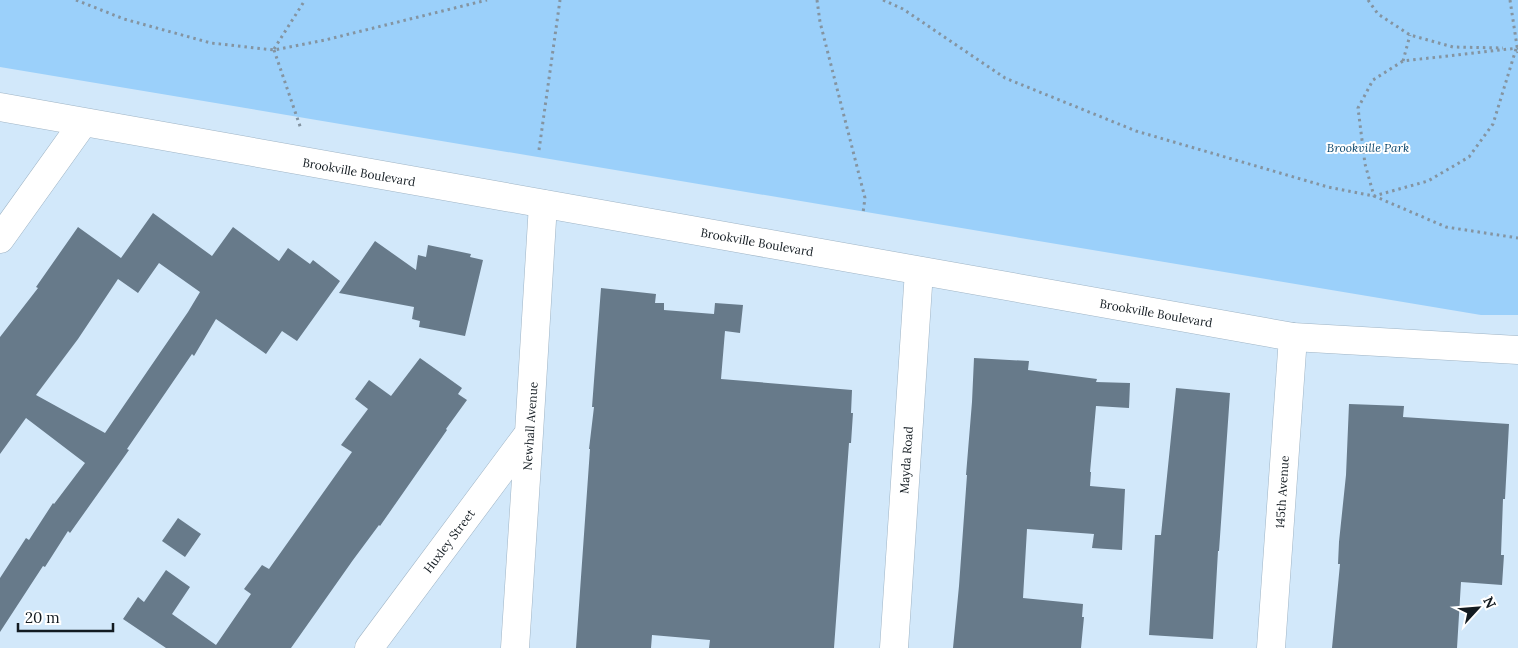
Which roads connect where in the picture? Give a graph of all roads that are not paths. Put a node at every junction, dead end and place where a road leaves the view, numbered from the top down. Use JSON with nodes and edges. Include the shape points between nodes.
{"nodes":[{"id":1,"x":0,"y":107,"type":"edge"},
{"id":2,"x":83,"y":123,"type":"junction"},
{"id":3,"x":543,"y":204,"type":"junction"},
{"id":4,"x":0,"y":238,"type":"edge"},
{"id":5,"x":919,"y":271,"type":"junction"},
{"id":6,"x":1293,"y":337,"type":"junction"},
{"id":7,"x":1518,"y":350,"type":"edge"},
{"id":8,"x":529,"y":433,"type":"junction"},
{"id":9,"x":369,"y":648,"type":"edge"},
{"id":10,"x":515,"y":648,"type":"edge"},
{"id":11,"x":894,"y":648,"type":"edge"},
{"id":12,"x":1271,"y":648,"type":"edge"}],
"edges":[{"from":1,"to":2,"type":"street","name":"Brookville Boulevard"},
{"from":2,"to":3,"type":"street","name":"Brookville Boulevard"},
{"from":2,"to":4,"type":"street"},
{"from":3,"to":5,"type":"street","name":"Brookville Boulevard"},
{"from":3,"to":8,"type":"street","name":"Newhall Avenue"},
{"from":5,"to":6,"type":"street","name":"Brookville Boulevard"},
{"from":5,"to":11,"type":"street","name":"Mayda Road"},
{"from":6,"to":7,"type":"street","name":"Brookville Boulevard"},
{"from":6,"to":12,"type":"street","name":"145th Avenue"},
{"from":8,"to":9,"type":"street","name":"Huxley Street"},
{"from":8,"to":10,"type":"street","name":"Newhall Avenue"}]}
